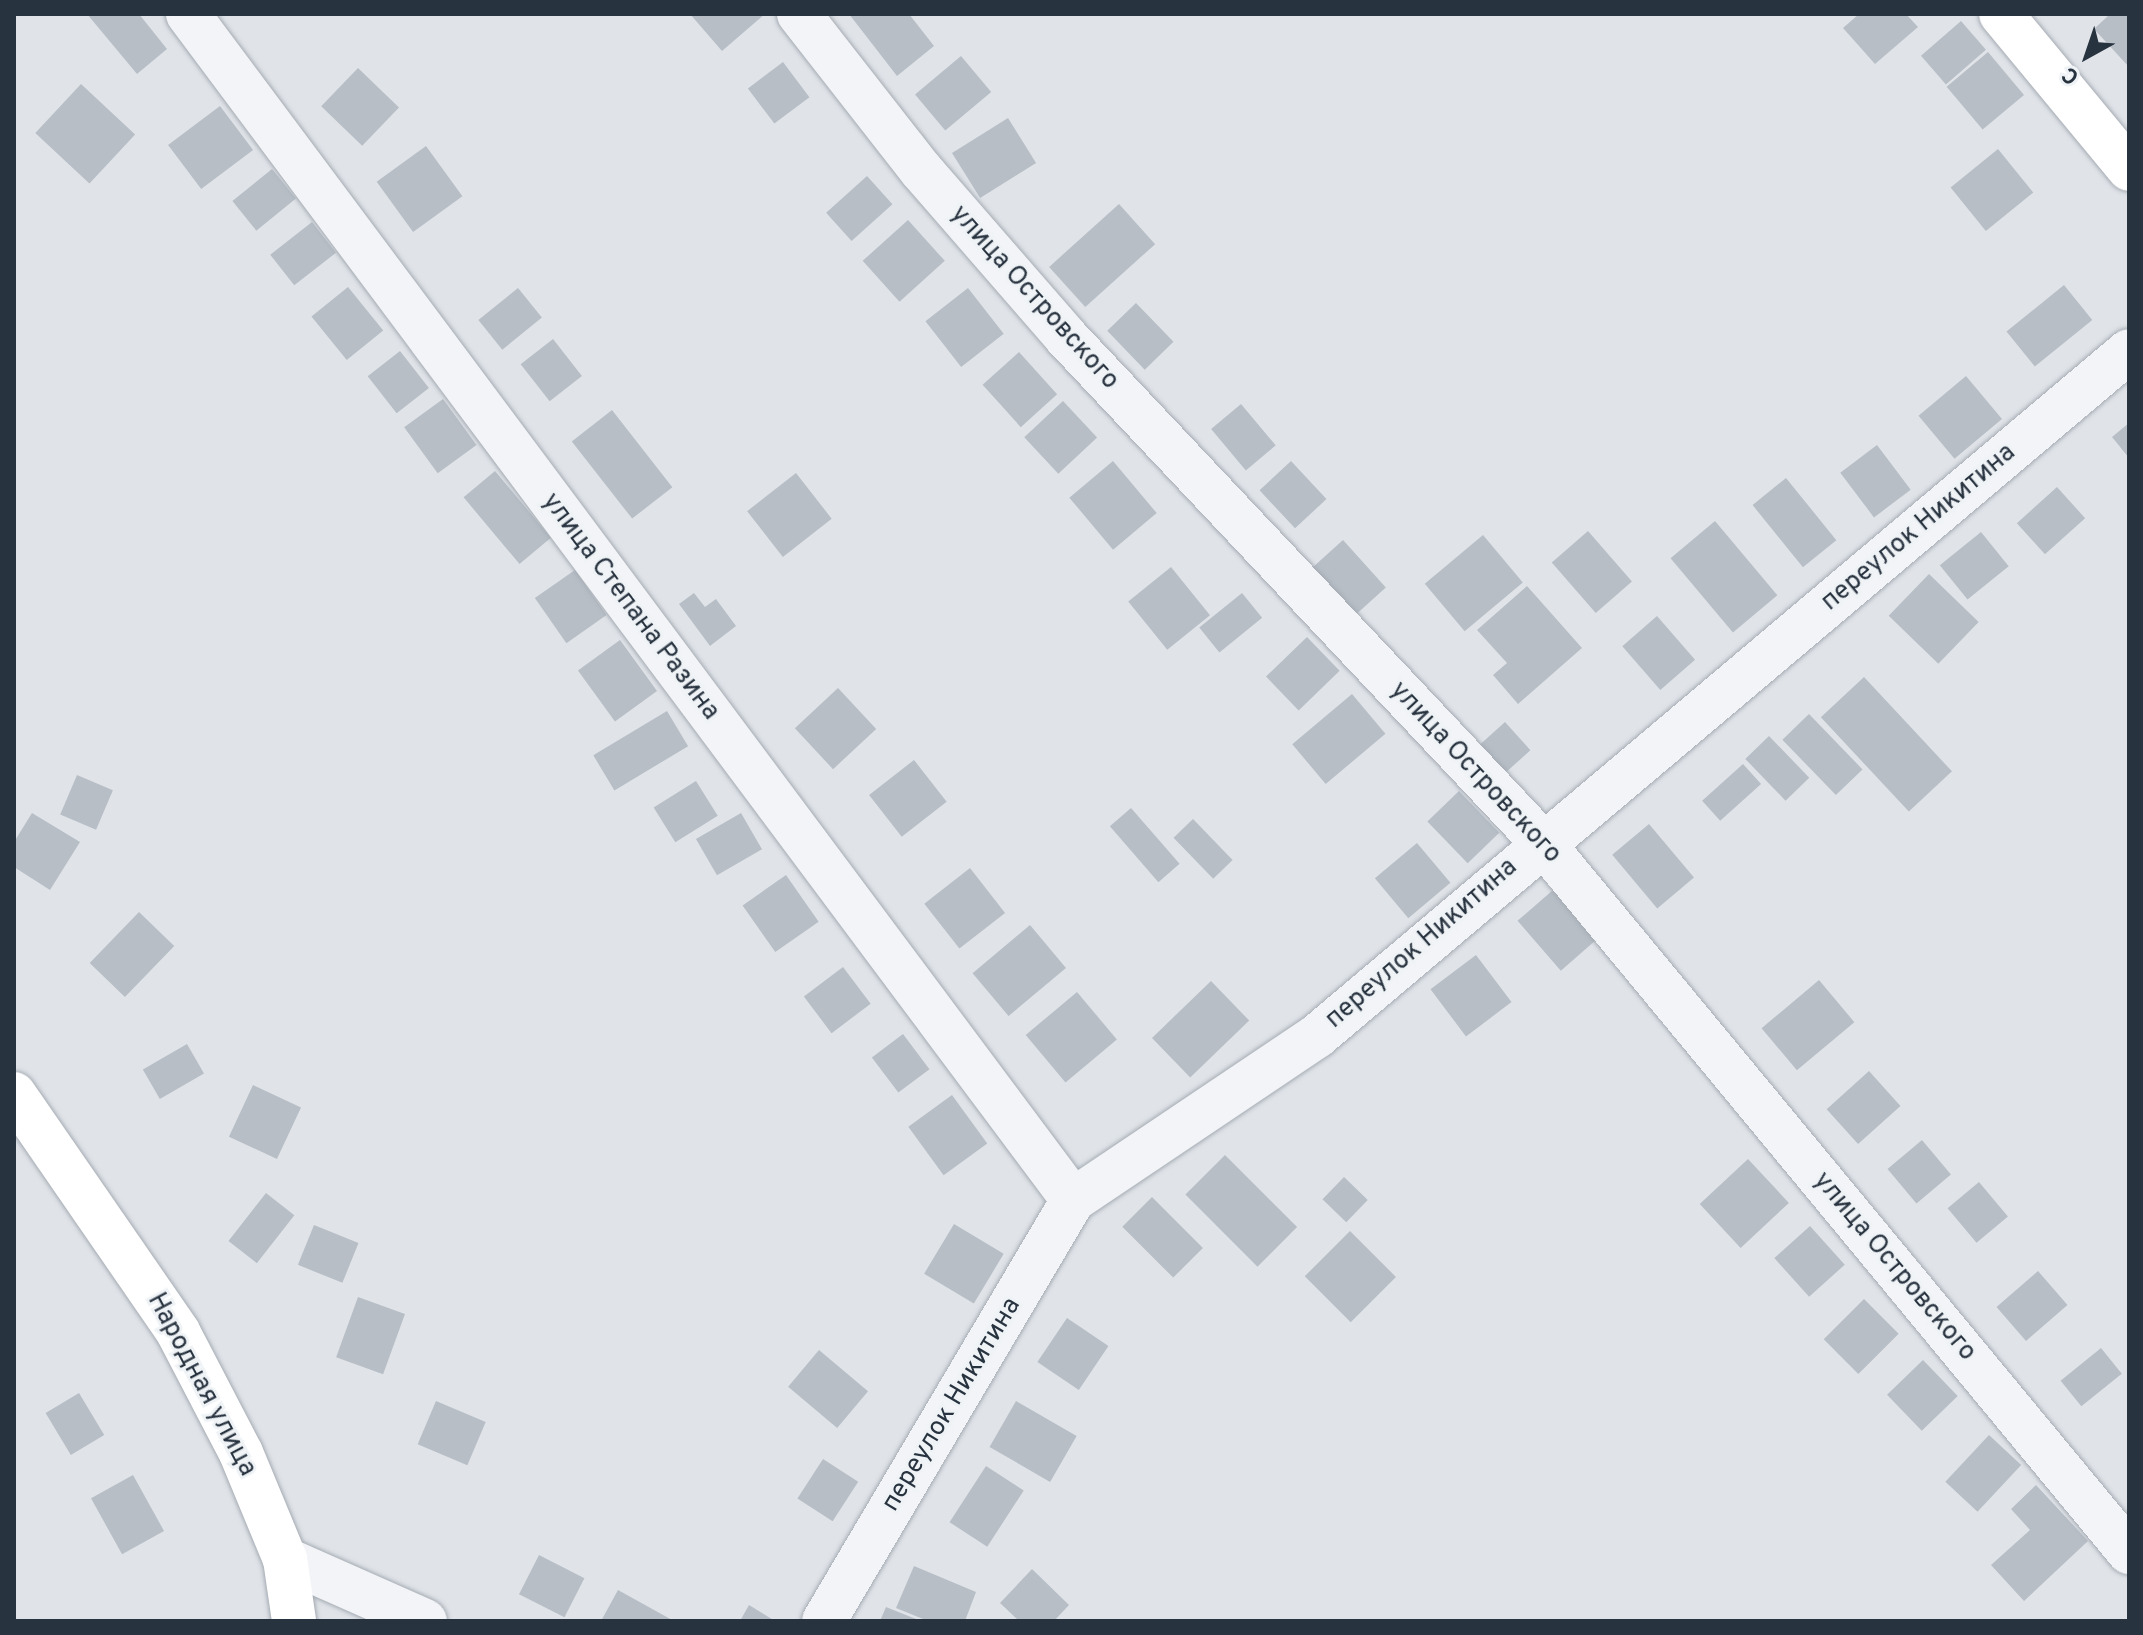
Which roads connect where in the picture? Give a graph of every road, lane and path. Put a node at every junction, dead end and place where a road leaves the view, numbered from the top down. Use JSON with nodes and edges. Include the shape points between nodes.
{"nodes":[{"id":1,"x":188,"y":14,"type":"edge"},
{"id":2,"x":799,"y":14,"type":"edge"},
{"id":3,"x":2001,"y":14,"type":"edge"},
{"id":4,"x":2129,"y":169,"type":"edge"},
{"id":5,"x":2129,"y":351,"type":"edge"},
{"id":6,"x":1541,"y":841,"type":"junction"},
{"id":7,"x":14,"y":1094,"type":"edge"},
{"id":8,"x":1073,"y":1200,"type":"junction"},
{"id":9,"x":2129,"y":1552,"type":"edge"},
{"id":10,"x":285,"y":1559,"type":"junction"},
{"id":11,"x":294,"y":1621,"type":"edge"},
{"id":12,"x":425,"y":1621,"type":"edge"},
{"id":13,"x":824,"y":1621,"type":"edge"}],
"edges":[{"from":1,"to":8,"type":"street","name":"улица Степана Разина"},
{"from":2,"to":6,"type":"street","name":"улица Островского","via":[[921,170],[1066,337]]},
{"from":3,"to":4,"type":"main road"},
{"from":5,"to":6,"type":"street","name":"переулок Никитина"},
{"from":6,"to":8,"type":"street","name":"переулок Никитина","via":[[1317,1036]]},
{"from":6,"to":9,"type":"street","name":"улица Островского"},
{"from":7,"to":10,"type":"main road","name":"Народная улица","via":[[178,1332],[241,1453]]},
{"from":8,"to":13,"type":"street","name":"переулок Никитина"},
{"from":10,"to":11,"type":"main road","name":"Народная улица"},
{"from":10,"to":12,"type":"street"}]}
